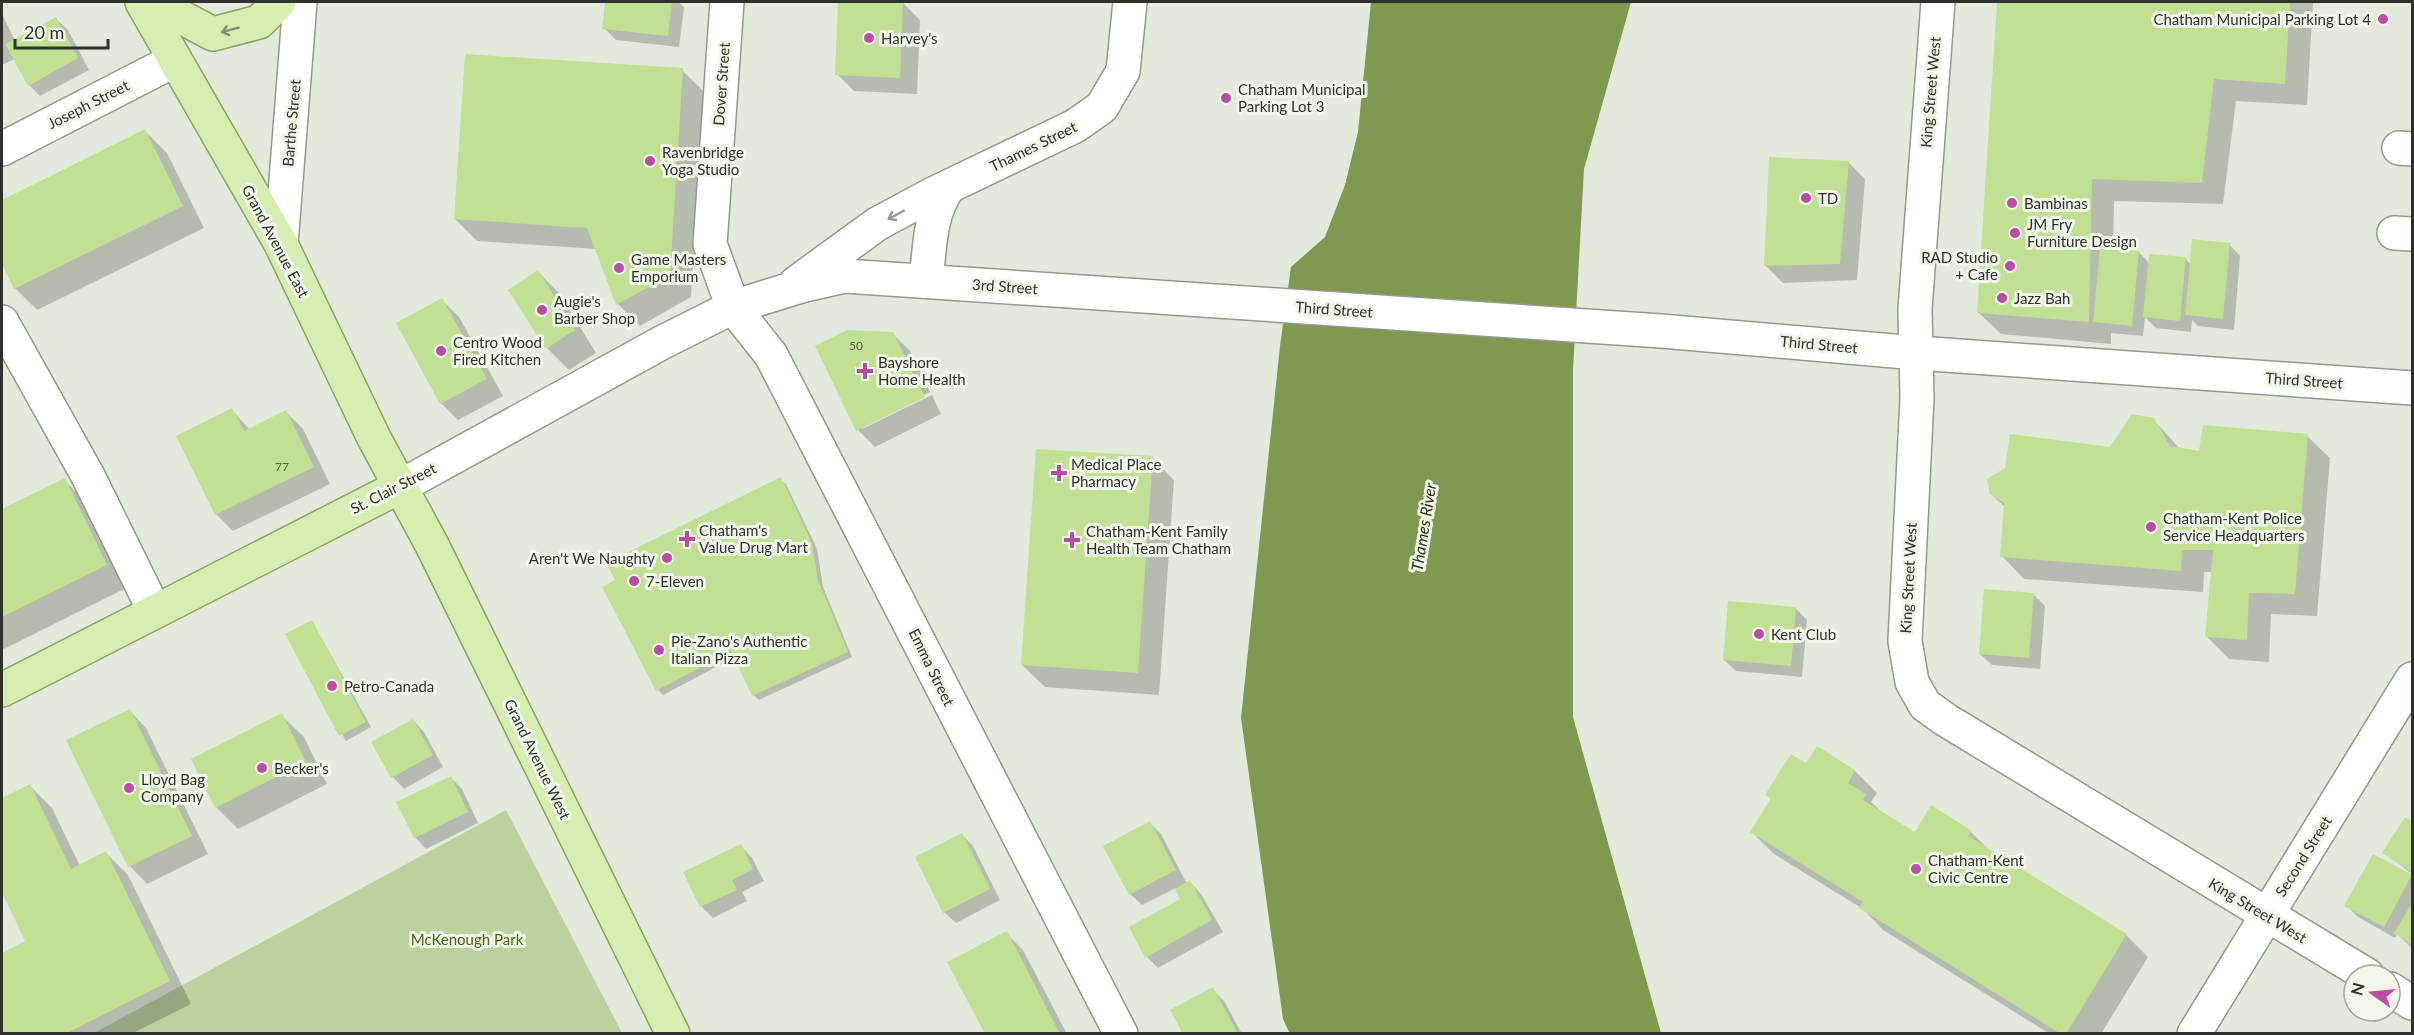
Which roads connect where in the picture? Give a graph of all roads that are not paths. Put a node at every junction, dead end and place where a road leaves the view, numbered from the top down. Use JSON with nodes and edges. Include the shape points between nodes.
{"nodes":[{"id":1,"x":142,"y":2,"type":"edge"},
{"id":2,"x":153,"y":2,"type":"edge"},
{"id":3,"x":279,"y":2,"type":"edge"},
{"id":4,"x":300,"y":2,"type":"edge"},
{"id":5,"x":727,"y":2,"type":"edge"},
{"id":6,"x":1130,"y":2,"type":"edge"},
{"id":7,"x":1938,"y":2,"type":"edge"},
{"id":8,"x":175,"y":60,"type":"junction"},
{"id":9,"x":2,"y":149,"type":"edge"},
{"id":10,"x":948,"y":188,"type":"junction"},
{"id":11,"x":281,"y":244,"type":"junction"},
{"id":12,"x":926,"y":280,"type":"junction"},
{"id":13,"x":785,"y":291,"type":"junction"},
{"id":14,"x":1225,"y":301,"type":"joint"},
{"id":15,"x":733,"y":307,"type":"junction"},
{"id":16,"x":2,"y":322,"type":"edge"},
{"id":17,"x":1917,"y":353,"type":"junction"},
{"id":18,"x":2412,"y":388,"type":"edge"},
{"id":19,"x":401,"y":486,"type":"junction"},
{"id":20,"x":154,"y":610,"type":"junction"},
{"id":21,"x":2412,"y":679,"type":"edge"},
{"id":22,"x":2,"y":690,"type":"edge"},
{"id":23,"x":2266,"y":914,"type":"junction"},
{"id":24,"x":2347,"y":963,"type":"edge"},
{"id":25,"x":673,"y":1034,"type":"edge"},
{"id":26,"x":1121,"y":1034,"type":"edge"},
{"id":27,"x":2194,"y":1034,"type":"edge"}],
"edges":[{"from":1,"to":8,"type":"main road","name":"Grand Avenue East"},
{"from":3,"to":2,"type":"main road","one_way":true,"via":[[259,22],[213,34]]},
{"from":4,"to":11,"type":"street","name":"Barthe Street"},
{"from":5,"to":15,"type":"street","name":"Dover Street","via":[[710,244]]},
{"from":6,"to":10,"type":"street","name":"Thames Street","via":[[1123,71],[1102,107],[1075,126]]},
{"from":7,"to":17,"type":"street","name":"King Street West","via":[[1917,286]]},
{"from":8,"to":9,"type":"street","name":"Joseph Street"},
{"from":8,"to":11,"type":"main road","name":"Grand Avenue East"},
{"from":10,"to":12,"type":"street","via":[[932,221]]},
{"from":10,"to":13,"type":"street","name":"Thames Street","one_way":true,"via":[[877,224]]},
{"from":11,"to":19,"type":"main road","name":"Grand Avenue East"},
{"from":12,"to":13,"type":"street","name":"3rd Street","via":[[844,276]]},
{"from":12,"to":14,"type":"street","name":"3rd Street"},
{"from":13,"to":15,"type":"street","name":"St. Clair Street"},
{"from":14,"to":17,"type":"street","name":"Third Street"},
{"from":15,"to":19,"type":"street","name":"St. Clair Street"},
{"from":15,"to":26,"type":"street","name":"Emma Street","via":[[771,355]]},
{"from":16,"to":20,"type":"street","via":[[88,476]]},
{"from":17,"to":18,"type":"street","name":"Third Street"},
{"from":17,"to":23,"type":"street","name":"King Street West","via":[[1905,641],[1912,682],[1925,705]]},
{"from":19,"to":20,"type":"main road","name":"St. Clair Street"},
{"from":19,"to":25,"type":"main road","name":"Grand Avenue West"},
{"from":20,"to":22,"type":"main road","name":"St. Clair Street"},
{"from":21,"to":23,"type":"street","name":"Second Street"},
{"from":23,"to":24,"type":"street","name":"King Street West"},
{"from":23,"to":27,"type":"street","name":"Second Street"}]}
